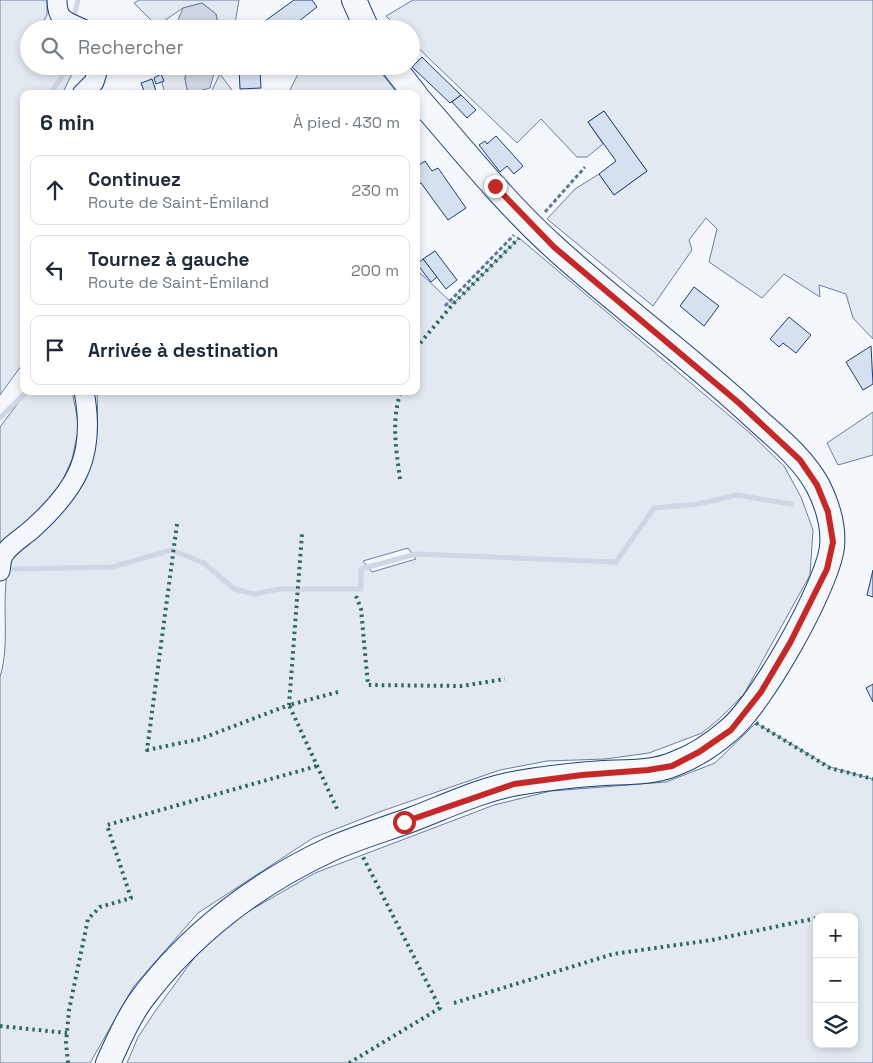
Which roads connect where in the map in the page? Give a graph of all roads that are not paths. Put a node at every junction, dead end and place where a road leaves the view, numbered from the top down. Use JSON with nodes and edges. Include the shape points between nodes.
{"nodes":[{"id":1,"x":57,"y":0,"type":"edge"},
{"id":2,"x":354,"y":0,"type":"edge"},
{"id":3,"x":63,"y":20,"type":"edge"},
{"id":4,"x":363,"y":20,"type":"edge"},
{"id":5,"x":96,"y":75,"type":"edge"},
{"id":6,"x":400,"y":75,"type":"edge"},
{"id":7,"x":86,"y":90,"type":"edge"},
{"id":8,"x":411,"y":90,"type":"edge"},
{"id":9,"x":420,"y":101,"type":"edge"},
{"id":10,"x":84,"y":395,"type":"edge"},
{"id":11,"x":0,"y":571,"type":"edge"},
{"id":12,"x":108,"y":1063,"type":"edge"}],
"edges":[{"from":1,"to":3,"type":"street","via":[[58,14]]},
{"from":2,"to":4,"type":"main road"},
{"from":5,"to":7,"type":"street"},
{"from":6,"to":8,"type":"main road"},
{"from":9,"to":12,"type":"main road","via":[[554,247],[739,403],[800,460],[817,485],[828,512],[833,542],[827,569],[761,692],[731,730],[699,752],[672,766],[514,784],[478,794],[334,848],[285,872],[213,922],[172,964],[140,1002]]},
{"from":10,"to":11,"type":"street","via":[[88,434],[83,462],[72,488],[46,517],[2,556]]}]}
